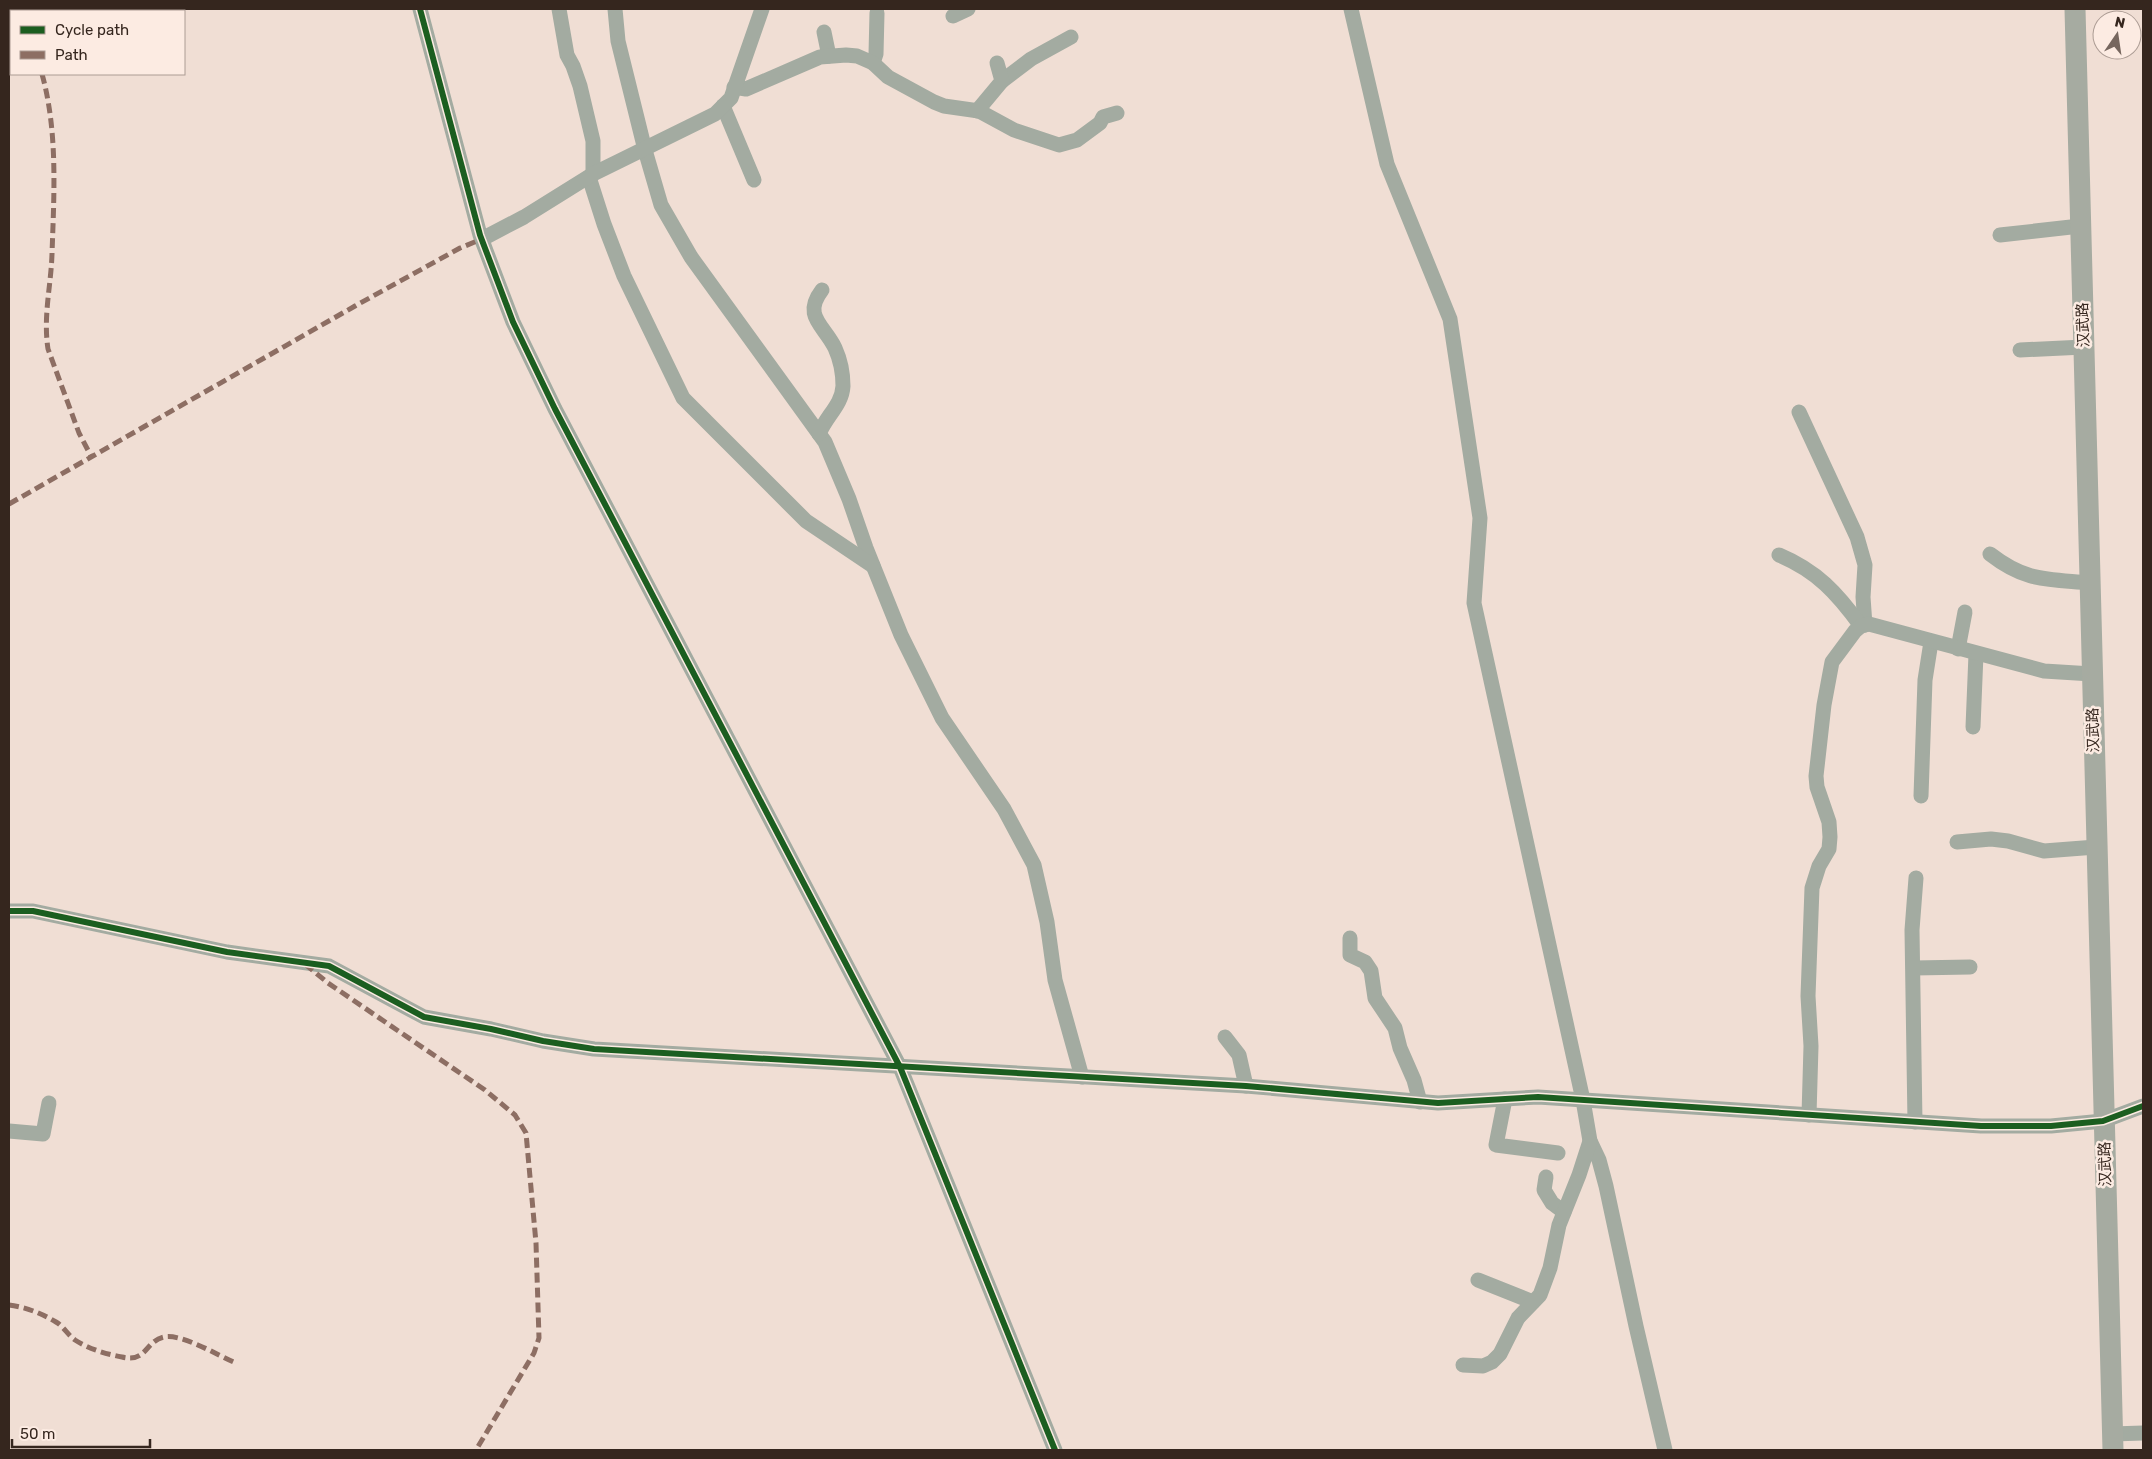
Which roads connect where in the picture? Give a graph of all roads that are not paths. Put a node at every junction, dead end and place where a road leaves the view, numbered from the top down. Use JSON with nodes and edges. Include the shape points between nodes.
{"nodes":[{"id":1,"x":420,"y":9,"type":"edge"},
{"id":2,"x":559,"y":9,"type":"edge"},
{"id":3,"x":615,"y":9,"type":"edge"},
{"id":4,"x":762,"y":9,"type":"edge"},
{"id":5,"x":968,"y":9,"type":"edge"},
{"id":6,"x":1351,"y":9,"type":"edge"},
{"id":7,"x":2075,"y":9,"type":"edge"},
{"id":8,"x":877,"y":13,"type":"dead end"},
{"id":9,"x":953,"y":16,"type":"dead end"},
{"id":10,"x":824,"y":32,"type":"dead end"},
{"id":11,"x":1070,"y":37,"type":"dead end"},
{"id":12,"x":829,"y":56,"type":"junction"},
{"id":13,"x":873,"y":63,"type":"junction"},
{"id":14,"x":997,"y":63,"type":"dead end"},
{"id":15,"x":1002,"y":81,"type":"junction"},
{"id":16,"x":734,"y":87,"type":"junction"},
{"id":17,"x":723,"y":106,"type":"junction"},
{"id":18,"x":977,"y":111,"type":"junction"},
{"id":19,"x":1117,"y":113,"type":"dead end"},
{"id":20,"x":645,"y":150,"type":"junction"},
{"id":21,"x":591,"y":175,"type":"junction"},
{"id":22,"x":754,"y":180,"type":"dead end"},
{"id":23,"x":2080,"y":226,"type":"junction"},
{"id":24,"x":2000,"y":235,"type":"dead end"},
{"id":25,"x":482,"y":239,"type":"junction"},
{"id":26,"x":822,"y":290,"type":"dead end"},
{"id":27,"x":2084,"y":347,"type":"junction"},
{"id":28,"x":2020,"y":350,"type":"dead end"},
{"id":29,"x":1799,"y":412,"type":"dead end"},
{"id":30,"x":819,"y":434,"type":"junction"},
{"id":31,"x":1990,"y":554,"type":"dead end"},
{"id":32,"x":1779,"y":555,"type":"dead end"},
{"id":33,"x":873,"y":566,"type":"junction"},
{"id":34,"x":2090,"y":583,"type":"junction"},
{"id":35,"x":1964,"y":612,"type":"dead end"},
{"id":36,"x":1863,"y":625,"type":"junction"},
{"id":37,"x":1931,"y":642,"type":"junction"},
{"id":38,"x":1958,"y":649,"type":"junction"},
{"id":39,"x":1976,"y":654,"type":"junction"},
{"id":40,"x":2092,"y":674,"type":"junction"},
{"id":41,"x":1973,"y":727,"type":"dead end"},
{"id":42,"x":1921,"y":796,"type":"dead end"},
{"id":43,"x":1957,"y":842,"type":"dead end"},
{"id":44,"x":2096,"y":847,"type":"junction"},
{"id":45,"x":1916,"y":878,"type":"dead end"},
{"id":46,"x":9,"y":912,"type":"edge"},
{"id":47,"x":1350,"y":938,"type":"dead end"},
{"id":48,"x":1970,"y":967,"type":"dead end"},
{"id":49,"x":1914,"y":968,"type":"junction"},
{"id":50,"x":1226,"y":1038,"type":"dead end"},
{"id":51,"x":900,"y":1067,"type":"junction"},
{"id":52,"x":1082,"y":1077,"type":"junction"},
{"id":53,"x":1246,"y":1086,"type":"junction"},
{"id":54,"x":1505,"y":1098,"type":"junction"},
{"id":55,"x":1583,"y":1100,"type":"junction"},
{"id":56,"x":1420,"y":1102,"type":"junction"},
{"id":57,"x":49,"y":1103,"type":"dead end"},
{"id":58,"x":2143,"y":1106,"type":"edge"},
{"id":59,"x":1809,"y":1115,"type":"junction"},
{"id":60,"x":2103,"y":1121,"type":"junction"},
{"id":61,"x":1915,"y":1122,"type":"junction"},
{"id":62,"x":9,"y":1131,"type":"edge"},
{"id":63,"x":1590,"y":1141,"type":"junction"},
{"id":64,"x":1558,"y":1153,"type":"dead end"},
{"id":65,"x":1546,"y":1177,"type":"dead end"},
{"id":66,"x":1564,"y":1212,"type":"junction"},
{"id":67,"x":1478,"y":1280,"type":"dead end"},
{"id":68,"x":1533,"y":1302,"type":"junction"},
{"id":69,"x":1463,"y":1365,"type":"dead end"},
{"id":70,"x":2143,"y":1432,"type":"edge"},
{"id":71,"x":2112,"y":1442,"type":"edge"},
{"id":72,"x":1055,"y":1450,"type":"edge"},
{"id":73,"x":1665,"y":1450,"type":"edge"}],
"edges":[{"from":1,"to":25,"type":"street"},
{"from":2,"to":21,"type":"street","via":[[566,54],[580,86],[593,141]]},
{"from":3,"to":20,"type":"street","via":[[618,41]]},
{"from":4,"to":16,"type":"street"},
{"from":5,"to":9,"type":"street"},
{"from":6,"to":55,"type":"street","via":[[1387,164],[1450,319],[1480,518],[1474,603]]},
{"from":7,"to":23,"type":"main road","name":"汉武路"},
{"from":8,"to":13,"type":"street"},
{"from":10,"to":12,"type":"street"},
{"from":11,"to":15,"type":"street","via":[[1031,59]]},
{"from":12,"to":13,"type":"street","via":[[857,56]]},
{"from":12,"to":16,"type":"street","via":[[746,89]]},
{"from":13,"to":18,"type":"street","via":[[888,77],[928,100]]},
{"from":14,"to":15,"type":"street"},
{"from":15,"to":18,"type":"street"},
{"from":16,"to":17,"type":"street","via":[[731,98]]},
{"from":17,"to":20,"type":"street","via":[[715,114]]},
{"from":17,"to":22,"type":"street"},
{"from":18,"to":19,"type":"street","via":[[1014,130],[1059,145],[1077,140],[1100,123],[1103,117]]},
{"from":20,"to":21,"type":"street"},
{"from":20,"to":30,"type":"street","via":[[661,205],[691,257]]},
{"from":21,"to":25,"type":"street"},
{"from":21,"to":33,"type":"street","via":[[604,224],[624,276],[683,398],[806,521]]},
{"from":23,"to":24,"type":"street"},
{"from":23,"to":27,"type":"main road","name":"汉武路"},
{"from":25,"to":51,"type":"street","via":[[513,322],[555,409]]},
{"from":26,"to":30,"type":"street","via":[[815,300],[814,318],[834,346],[843,386],[840,401]]},
{"from":27,"to":28,"type":"street"},
{"from":27,"to":34,"type":"main road","name":"汉武路"},
{"from":29,"to":36,"type":"street","via":[[1864,554]]},
{"from":30,"to":33,"type":"street","via":[[849,499]]},
{"from":31,"to":34,"type":"street","via":[[2026,576]]},
{"from":32,"to":36,"type":"street","via":[[1812,571]]},
{"from":33,"to":52,"type":"street","via":[[901,635],[942,718],[1004,809],[1034,865],[1048,922],[1055,980]]},
{"from":34,"to":40,"type":"main road","name":"汉武路"},
{"from":35,"to":38,"type":"street"},
{"from":36,"to":37,"type":"street"},
{"from":36,"to":59,"type":"street","via":[[1832,662],[1816,776],[1830,837],[1829,849],[1812,888],[1808,996],[1811,1055]]},
{"from":37,"to":38,"type":"street"},
{"from":37,"to":42,"type":"street","via":[[1925,680]]},
{"from":38,"to":39,"type":"street"},
{"from":39,"to":40,"type":"street","via":[[2044,671]]},
{"from":39,"to":41,"type":"street"},
{"from":40,"to":44,"type":"main road","name":"汉武路"},
{"from":43,"to":44,"type":"street","via":[[1991,839],[2044,851]]},
{"from":44,"to":60,"type":"main road","name":"汉武路"},
{"from":45,"to":49,"type":"street","via":[[1912,930]]},
{"from":46,"to":51,"type":"street","via":[[33,911],[227,952],[329,966],[424,1017],[543,1041],[594,1049]]},
{"from":47,"to":56,"type":"street","via":[[1350,955],[1365,962],[1371,971],[1375,998],[1395,1028]]},
{"from":48,"to":49,"type":"street"},
{"from":49,"to":61,"type":"street"},
{"from":50,"to":53,"type":"street","via":[[1239,1055]]},
{"from":51,"to":52,"type":"street"},
{"from":51,"to":72,"type":"street"},
{"from":52,"to":53,"type":"street"},
{"from":53,"to":56,"type":"street"},
{"from":54,"to":55,"type":"street"},
{"from":54,"to":56,"type":"street"},
{"from":54,"to":64,"type":"street","via":[[1496,1145]]},
{"from":55,"to":59,"type":"street"},
{"from":55,"to":63,"type":"street"},
{"from":57,"to":62,"type":"street","via":[[43,1134]]},
{"from":58,"to":60,"type":"street"},
{"from":59,"to":61,"type":"street"},
{"from":60,"to":61,"type":"street","via":[[2042,1126]]},
{"from":60,"to":71,"type":"main road","name":"汉武路"},
{"from":63,"to":66,"type":"street"},
{"from":63,"to":73,"type":"street","via":[[1606,1186]]},
{"from":65,"to":66,"type":"street","via":[[1544,1190],[1552,1204]]},
{"from":66,"to":68,"type":"street","via":[[1544,1285]]},
{"from":67,"to":68,"type":"street"},
{"from":68,"to":69,"type":"street","via":[[1518,1318],[1500,1354],[1492,1362],[1483,1366]]},
{"from":70,"to":71,"type":"street"}]}
